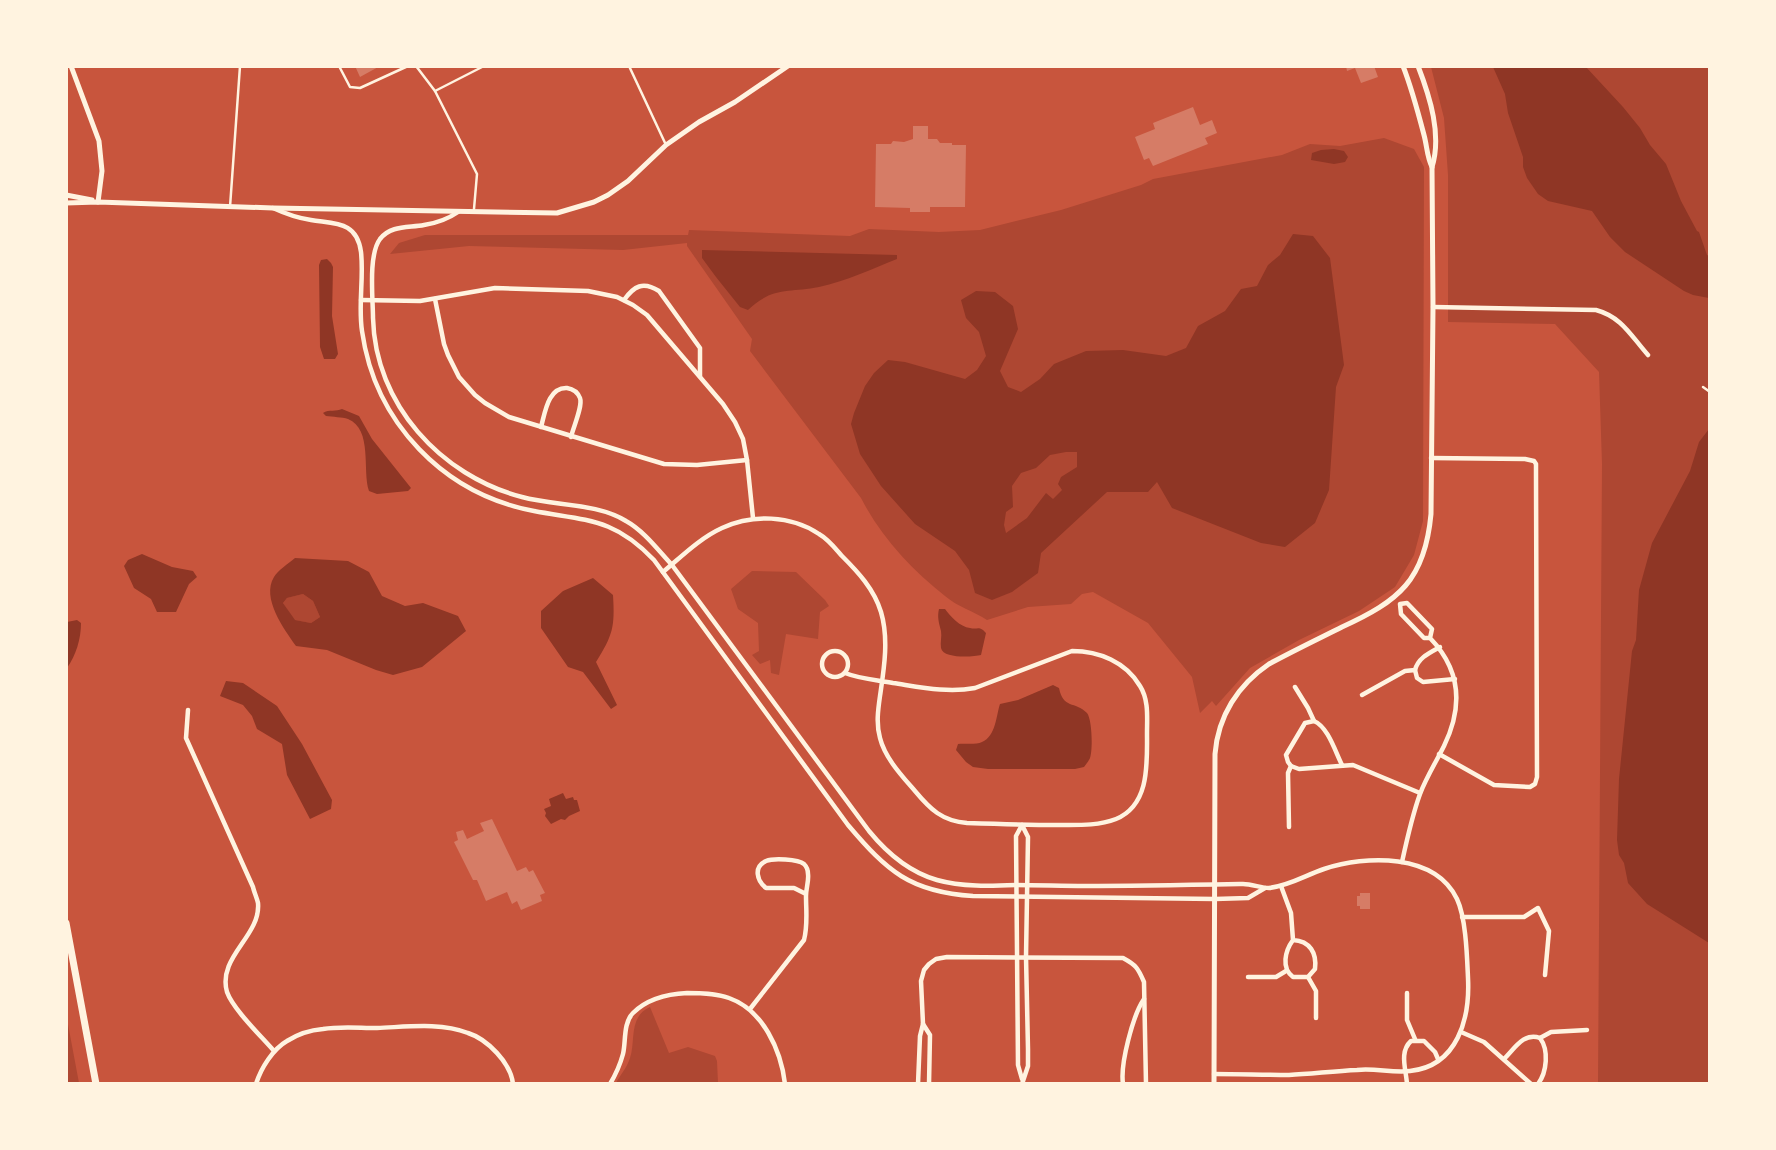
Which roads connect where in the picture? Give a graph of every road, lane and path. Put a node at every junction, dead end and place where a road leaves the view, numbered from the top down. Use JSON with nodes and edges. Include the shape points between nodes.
{"nodes":[{"id":1,"x":71,"y":66,"type":"edge"},
{"id":2,"x":240,"y":66,"type":"edge"},
{"id":3,"x":339,"y":66,"type":"edge"},
{"id":4,"x":408,"y":66,"type":"edge"},
{"id":5,"x":416,"y":66,"type":"edge"},
{"id":6,"x":484,"y":66,"type":"edge"},
{"id":7,"x":629,"y":66,"type":"edge"},
{"id":8,"x":788,"y":66,"type":"edge"},
{"id":9,"x":1403,"y":66,"type":"edge"},
{"id":10,"x":1418,"y":66,"type":"edge"},
{"id":11,"x":435,"y":91,"type":"junction"},
{"id":12,"x":666,"y":145,"type":"junction"},
{"id":13,"x":1432,"y":167,"type":"junction"},
{"id":14,"x":66,"y":195,"type":"edge"},
{"id":15,"x":98,"y":202,"type":"junction"},
{"id":16,"x":66,"y":203,"type":"edge"},
{"id":17,"x":230,"y":207,"type":"junction"},
{"id":18,"x":273,"y":208,"type":"junction"},
{"id":19,"x":458,"y":212,"type":"junction"},
{"id":20,"x":474,"y":212,"type":"junction"},
{"id":21,"x":435,"y":299,"type":"junction"},
{"id":22,"x":360,"y":300,"type":"junction"},
{"id":23,"x":624,"y":300,"type":"junction"},
{"id":24,"x":373,"y":301,"type":"junction"},
{"id":25,"x":1433,"y":307,"type":"junction"},
{"id":26,"x":1648,"y":355,"type":"dead end"},
{"id":27,"x":700,"y":377,"type":"junction"},
{"id":28,"x":1703,"y":387,"type":"dead end"},
{"id":29,"x":1710,"y":392,"type":"edge"},
{"id":30,"x":541,"y":427,"type":"junction"},
{"id":31,"x":571,"y":436,"type":"junction"},
{"id":32,"x":1432,"y":458,"type":"junction"},
{"id":33,"x":747,"y":460,"type":"junction"},
{"id":34,"x":753,"y":518,"type":"junction"},
{"id":35,"x":671,"y":565,"type":"junction"},
{"id":36,"x":663,"y":572,"type":"junction"},
{"id":37,"x":1393,"y":598,"type":"junction"},
{"id":38,"x":1400,"y":604,"type":"junction"},
{"id":39,"x":1430,"y":638,"type":"junction"},
{"id":40,"x":1440,"y":647,"type":"junction"},
{"id":41,"x":1415,"y":670,"type":"junction"},
{"id":42,"x":845,"y":673,"type":"junction"},
{"id":43,"x":1455,"y":678,"type":"junction"},
{"id":44,"x":882,"y":681,"type":"junction"},
{"id":45,"x":1294,"y":687,"type":"dead end"},
{"id":46,"x":1362,"y":695,"type":"dead end"},
{"id":47,"x":188,"y":710,"type":"dead end"},
{"id":48,"x":1314,"y":721,"type":"junction"},
{"id":49,"x":1439,"y":754,"type":"junction"},
{"id":50,"x":1342,"y":765,"type":"junction"},
{"id":51,"x":1291,"y":766,"type":"junction"},
{"id":52,"x":1420,"y":793,"type":"junction"},
{"id":53,"x":1022,"y":825,"type":"junction"},
{"id":54,"x":1289,"y":827,"type":"dead end"},
{"id":55,"x":1402,"y":862,"type":"junction"},
{"id":56,"x":1215,"y":885,"type":"junction"},
{"id":57,"x":1016,"y":886,"type":"junction"},
{"id":58,"x":1027,"y":886,"type":"junction"},
{"id":59,"x":1281,"y":886,"type":"junction"},
{"id":60,"x":1266,"y":888,"type":"junction"},
{"id":61,"x":806,"y":894,"type":"junction"},
{"id":62,"x":1016,"y":896,"type":"junction"},
{"id":63,"x":1028,"y":896,"type":"junction"},
{"id":64,"x":1215,"y":899,"type":"junction"},
{"id":65,"x":1462,"y":917,"type":"junction"},
{"id":66,"x":66,"y":923,"type":"edge"},
{"id":67,"x":1293,"y":940,"type":"junction"},
{"id":68,"x":1016,"y":957,"type":"junction"},
{"id":69,"x":1027,"y":957,"type":"junction"},
{"id":70,"x":1286,"y":971,"type":"junction"},
{"id":71,"x":1545,"y":975,"type":"dead end"},
{"id":72,"x":1308,"y":976,"type":"junction"},
{"id":73,"x":1248,"y":977,"type":"dead end"},
{"id":74,"x":1407,"y":993,"type":"dead end"},
{"id":75,"x":1145,"y":999,"type":"junction"},
{"id":76,"x":750,"y":1009,"type":"junction"},
{"id":77,"x":1316,"y":1018,"type":"dead end"},
{"id":78,"x":923,"y":1024,"type":"junction"},
{"id":79,"x":1587,"y":1030,"type":"dead end"},
{"id":80,"x":1461,"y":1032,"type":"junction"},
{"id":81,"x":1540,"y":1038,"type":"junction"},
{"id":82,"x":1415,"y":1040,"type":"junction"},
{"id":83,"x":274,"y":1051,"type":"junction"},
{"id":84,"x":1438,"y":1059,"type":"junction"},
{"id":85,"x":1504,"y":1059,"type":"junction"},
{"id":86,"x":1406,"y":1071,"type":"junction"},
{"id":87,"x":1214,"y":1074,"type":"junction"},
{"id":88,"x":1291,"y":1074,"type":"junction"},
{"id":89,"x":1023,"y":1082,"type":"edge"},
{"id":90,"x":96,"y":1083,"type":"edge"},
{"id":91,"x":256,"y":1083,"type":"edge"},
{"id":92,"x":513,"y":1083,"type":"edge"},
{"id":93,"x":610,"y":1083,"type":"edge"},
{"id":94,"x":785,"y":1083,"type":"edge"},
{"id":95,"x":918,"y":1083,"type":"edge"},
{"id":96,"x":929,"y":1083,"type":"edge"},
{"id":97,"x":1123,"y":1083,"type":"edge"},
{"id":98,"x":1146,"y":1083,"type":"edge"},
{"id":99,"x":1214,"y":1083,"type":"edge"},
{"id":100,"x":1292,"y":1083,"type":"edge"},
{"id":101,"x":1408,"y":1083,"type":"edge"},
{"id":102,"x":1531,"y":1083,"type":"edge"},
{"id":103,"x":1538,"y":1083,"type":"edge"}],
"edges":[{"from":1,"to":15,"type":"street","via":[[99,141]]},
{"from":2,"to":17,"type":"lane"},
{"from":3,"to":4,"type":"lane","via":[[350,87],[360,88]]},
{"from":5,"to":11,"type":"lane"},
{"from":6,"to":11,"type":"lane"},
{"from":7,"to":12,"type":"lane"},
{"from":8,"to":12,"type":"street"},
{"from":9,"to":13,"type":"street"},
{"from":10,"to":13,"type":"street","via":[[1434,121]]},
{"from":11,"to":20,"type":"lane","via":[[477,174]]},
{"from":12,"to":20,"type":"street","via":[[608,195],[572,210]]},
{"from":13,"to":25,"type":"street"},
{"from":14,"to":15,"type":"street"},
{"from":15,"to":16,"type":"street"},
{"from":15,"to":17,"type":"street"},
{"from":17,"to":18,"type":"street"},
{"from":18,"to":19,"type":"street"},
{"from":18,"to":22,"type":"street","via":[[337,223],[355,233],[362,264]]},
{"from":19,"to":20,"type":"street"},
{"from":19,"to":24,"type":"street","via":[[446,220],[398,227],[379,240],[373,259]]},
{"from":21,"to":23,"type":"street","via":[[495,288],[588,290]]},
{"from":21,"to":24,"type":"street"},
{"from":21,"to":30,"type":"street","via":[[444,344],[459,376],[497,411]]},
{"from":22,"to":24,"type":"street"},
{"from":22,"to":36,"type":"street","via":[[373,377],[400,428],[438,469],[506,505],[615,529],[638,543]]},
{"from":23,"to":27,"type":"street","via":[[647,316]]},
{"from":23,"to":27,"type":"street","via":[[643,285],[659,291],[700,348]]},
{"from":24,"to":35,"type":"street","via":[[378,358],[392,394],[440,454],[496,489],[626,520]]},
{"from":25,"to":26,"type":"street","via":[[1596,310],[1615,318]]},
{"from":25,"to":32,"type":"street"},
{"from":27,"to":33,"type":"street","via":[[735,422]]},
{"from":28,"to":29,"type":"lane"},
{"from":30,"to":31,"type":"street"},
{"from":30,"to":31,"type":"street","via":[[553,394],[575,390],[580,405]]},
{"from":31,"to":33,"type":"street","via":[[664,464]]},
{"from":32,"to":37,"type":"street","via":[[1431,514],[1424,554],[1413,576]]},
{"from":32,"to":49,"type":"street","via":[[1525,459],[1536,464],[1535,784],[1494,785]]},
{"from":33,"to":34,"type":"street"},
{"from":34,"to":35,"type":"street","via":[[710,535]]},
{"from":34,"to":44,"type":"street","via":[[800,524],[819,534],[864,578],[881,610],[885,632]]},
{"from":35,"to":36,"type":"street"},
{"from":35,"to":57,"type":"street","via":[[881,845],[913,870],[936,880]]},
{"from":36,"to":62,"type":"street","via":[[873,854],[926,889],[953,895]]},
{"from":37,"to":38,"type":"street"},
{"from":37,"to":56,"type":"street","via":[[1373,613],[1269,664],[1232,700],[1216,749]]},
{"from":38,"to":39,"type":"street","via":[[1401,614],[1424,638]]},
{"from":38,"to":39,"type":"street","via":[[1407,603],[1432,629]]},
{"from":39,"to":40,"type":"street"},
{"from":40,"to":41,"type":"street","via":[[1420,659]]},
{"from":40,"to":43,"type":"street"},
{"from":41,"to":43,"type":"street","via":[[1423,682]]},
{"from":41,"to":46,"type":"street"},
{"from":42,"to":42,"type":"street","via":[[848,661],[842,654],[826,655],[822,662],[826,674],[833,678]]},
{"from":42,"to":44,"type":"street"},
{"from":43,"to":49,"type":"street","via":[[1454,721]]},
{"from":44,"to":53,"type":"street","via":[[877,725],[880,741],[923,801],[953,822]]},
{"from":44,"to":53,"type":"street","via":[[939,690],[975,688],[1072,651],[1103,656],[1129,672],[1142,688],[1147,707],[1147,770],[1133,807],[1118,818],[1094,825]]},
{"from":45,"to":48,"type":"street"},
{"from":47,"to":83,"type":"street","via":[[186,738],[258,902],[253,926],[228,967],[227,991]]},
{"from":48,"to":50,"type":"street","via":[[1323,727]]},
{"from":48,"to":51,"type":"street","via":[[1306,723],[1288,751],[1286,759]]},
{"from":49,"to":52,"type":"street"},
{"from":50,"to":51,"type":"street"},
{"from":50,"to":52,"type":"street","via":[[1353,765]]},
{"from":51,"to":54,"type":"street"},
{"from":52,"to":55,"type":"street"},
{"from":53,"to":57,"type":"street","via":[[1016,836]]},
{"from":53,"to":58,"type":"street","via":[[1028,837]]},
{"from":55,"to":59,"type":"street","via":[[1343,863]]},
{"from":55,"to":65,"type":"street","via":[[1447,883]]},
{"from":56,"to":58,"type":"street"},
{"from":56,"to":60,"type":"street"},
{"from":56,"to":64,"type":"street"},
{"from":57,"to":58,"type":"street"},
{"from":57,"to":62,"type":"street"},
{"from":58,"to":63,"type":"street"},
{"from":59,"to":60,"type":"street"},
{"from":59,"to":67,"type":"street","via":[[1292,913]]},
{"from":60,"to":64,"type":"street","via":[[1248,898]]},
{"from":61,"to":61,"type":"street","via":[[794,888],[766,888],[757,872],[770,860],[802,862],[808,874]]},
{"from":61,"to":76,"type":"street","via":[[804,940]]},
{"from":62,"to":63,"type":"street"},
{"from":62,"to":68,"type":"street"},
{"from":63,"to":64,"type":"street"},
{"from":63,"to":69,"type":"street"},
{"from":64,"to":87,"type":"street"},
{"from":65,"to":71,"type":"street","via":[[1524,917],[1538,908],[1549,931]]},
{"from":65,"to":80,"type":"street","via":[[1468,989]]},
{"from":66,"to":90,"type":"main road"},
{"from":67,"to":70,"type":"street"},
{"from":67,"to":72,"type":"street","via":[[1304,942],[1315,954],[1315,969]]},
{"from":68,"to":69,"type":"street"},
{"from":68,"to":78,"type":"street","via":[[936,958],[921,981]]},
{"from":68,"to":89,"type":"street","via":[[1018,1065]]},
{"from":69,"to":75,"type":"street","via":[[1124,958],[1139,968]]},
{"from":69,"to":89,"type":"street","via":[[1028,1066]]},
{"from":70,"to":72,"type":"street","via":[[1293,977]]},
{"from":70,"to":73,"type":"street","via":[[1276,977]]},
{"from":72,"to":77,"type":"street","via":[[1316,991]]},
{"from":74,"to":82,"type":"street","via":[[1407,1020]]},
{"from":75,"to":97,"type":"street","via":[[1138,1008],[1122,1065]]},
{"from":75,"to":98,"type":"street"},
{"from":76,"to":93,"type":"street","via":[[729,998],[698,993],[678,993],[642,1005],[630,1016],[620,1064]]},
{"from":76,"to":94,"type":"street","via":[[780,1057]]},
{"from":78,"to":95,"type":"street"},
{"from":78,"to":96,"type":"street","via":[[930,1035]]},
{"from":79,"to":81,"type":"street","via":[[1551,1032]]},
{"from":80,"to":84,"type":"street"},
{"from":80,"to":85,"type":"street","via":[[1484,1042]]},
{"from":81,"to":85,"type":"street","via":[[1526,1037]]},
{"from":81,"to":103,"type":"street","via":[[1545,1073]]},
{"from":82,"to":84,"type":"street","via":[[1424,1041]]},
{"from":82,"to":86,"type":"street","via":[[1405,1048]]},
{"from":83,"to":91,"type":"street"},
{"from":83,"to":92,"type":"street","via":[[303,1033],[323,1028],[447,1027],[470,1033],[491,1047]]},
{"from":84,"to":86,"type":"street"},
{"from":85,"to":102,"type":"street"},
{"from":86,"to":88,"type":"street"},
{"from":86,"to":101,"type":"street"},
{"from":87,"to":88,"type":"street"},
{"from":87,"to":99,"type":"street"},
{"from":88,"to":100,"type":"street"}]}
